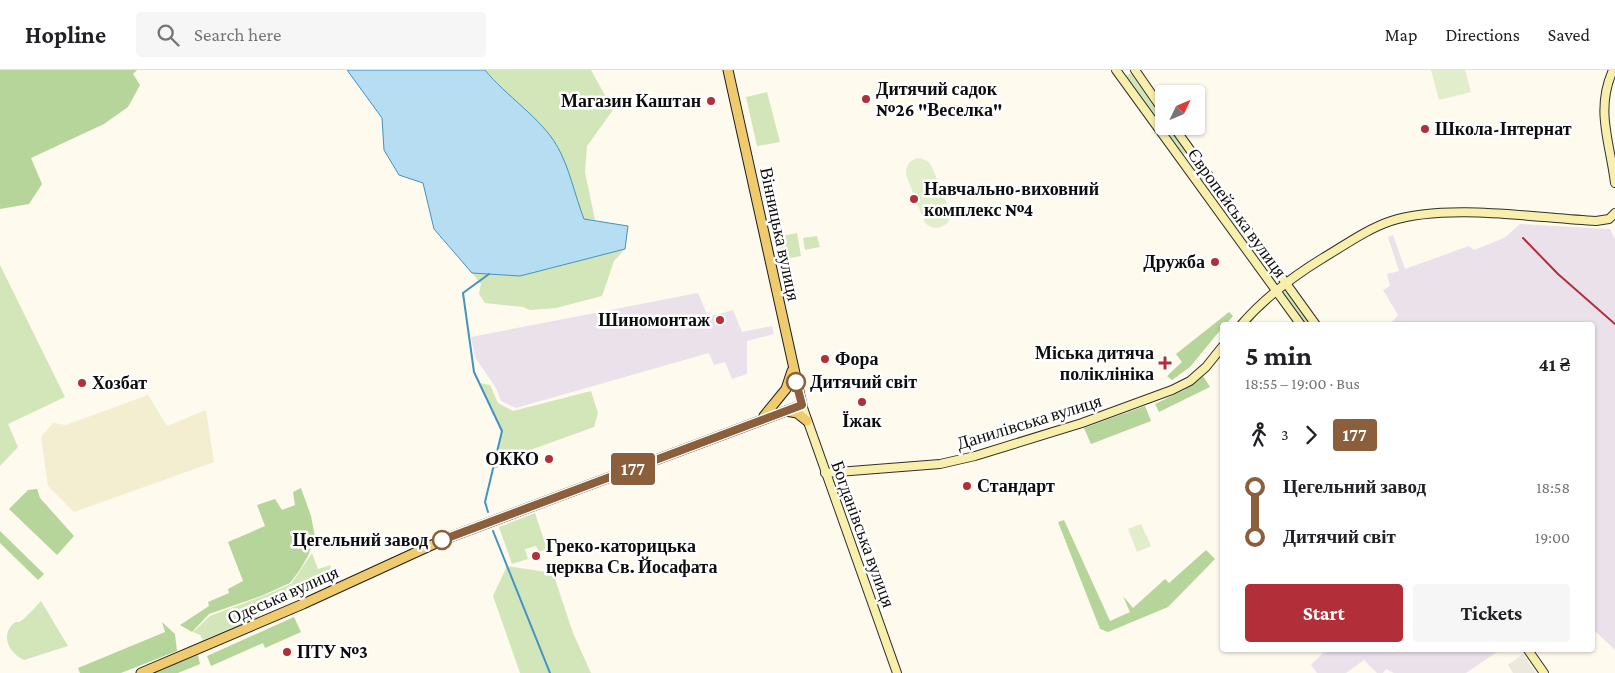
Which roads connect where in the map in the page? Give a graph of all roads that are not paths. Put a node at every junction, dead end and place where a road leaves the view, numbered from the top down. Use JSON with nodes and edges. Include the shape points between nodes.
{"nodes":[{"id":1,"x":728,"y":70,"type":"edge"},
{"id":2,"x":1116,"y":70,"type":"edge"},
{"id":3,"x":1135,"y":70,"type":"edge"},
{"id":4,"x":1613,"y":70,"type":"edge"},
{"id":5,"x":1155,"y":99,"type":"edge"},
{"id":6,"x":1180,"y":135,"type":"edge"},
{"id":7,"x":1615,"y":182,"type":"edge"},
{"id":8,"x":1615,"y":213,"type":"edge"},
{"id":9,"x":1286,"y":282,"type":"junction"},
{"id":10,"x":1275,"y":290,"type":"junction"},
{"id":11,"x":1244,"y":322,"type":"edge"},
{"id":12,"x":1299,"y":322,"type":"edge"},
{"id":13,"x":1314,"y":322,"type":"edge"},
{"id":14,"x":1220,"y":350,"type":"edge"},
{"id":15,"x":792,"y":368,"type":"junction"},
{"id":16,"x":779,"y":400,"type":"junction"},
{"id":17,"x":800,"y":400,"type":"junction"},
{"id":18,"x":786,"y":411,"type":"junction"},
{"id":19,"x":759,"y":420,"type":"junction"},
{"id":20,"x":807,"y":421,"type":"junction"},
{"id":21,"x":825,"y":473,"type":"junction"},
{"id":22,"x":1529,"y":652,"type":"edge"},
{"id":23,"x":1534,"y":652,"type":"edge"},
{"id":24,"x":1542,"y":670,"type":"edge"},
{"id":25,"x":141,"y":673,"type":"edge"},
{"id":26,"x":897,"y":673,"type":"edge"}],
"edges":[{"from":1,"to":15,"type":"main road","name":"Вінницька вулиця"},
{"from":2,"to":10,"type":"main road","name":"Європейська вулиця"},
{"from":3,"to":5,"type":"main road"},
{"from":4,"to":7,"type":"main road","via":[[1604,97],[1604,116]]},
{"from":6,"to":9,"type":"main road","name":"Європейська вулиця"},
{"from":8,"to":9,"type":"main road","via":[[1606,220],[1596,221],[1458,212],[1408,217],[1365,233]]},
{"from":9,"to":10,"type":"main road"},
{"from":9,"to":13,"type":"main road","name":"Європейська вулиця"},
{"from":10,"to":11,"type":"main road"},
{"from":10,"to":12,"type":"main road","name":"Європейська вулиця"},
{"from":14,"to":21,"type":"main road","name":"Данилівська вулиця","via":[[1190,381],[1082,423],[940,464]]},
{"from":15,"to":16,"type":"main road"},
{"from":15,"to":17,"type":"main road","name":"Вінницька вулиця"},
{"from":16,"to":17,"type":"main road","via":[[794,391]]},
{"from":16,"to":19,"type":"main road"},
{"from":17,"to":18,"type":"main road","name":"Одеська вулиця"},
{"from":17,"to":20,"type":"main road","name":"Богданівська вулиця"},
{"from":18,"to":19,"type":"main road","name":"Одеська вулиця"},
{"from":18,"to":20,"type":"main road","via":[[798,413]]},
{"from":19,"to":25,"type":"main road","name":"Одеська вулиця","via":[[449,537]]},
{"from":20,"to":21,"type":"main road","name":"Богданівська вулиця"},
{"from":21,"to":26,"type":"main road","name":"Богданівська вулиця"},
{"from":22,"to":24,"type":"main road"},
{"from":23,"to":24,"type":"main road"}]}
